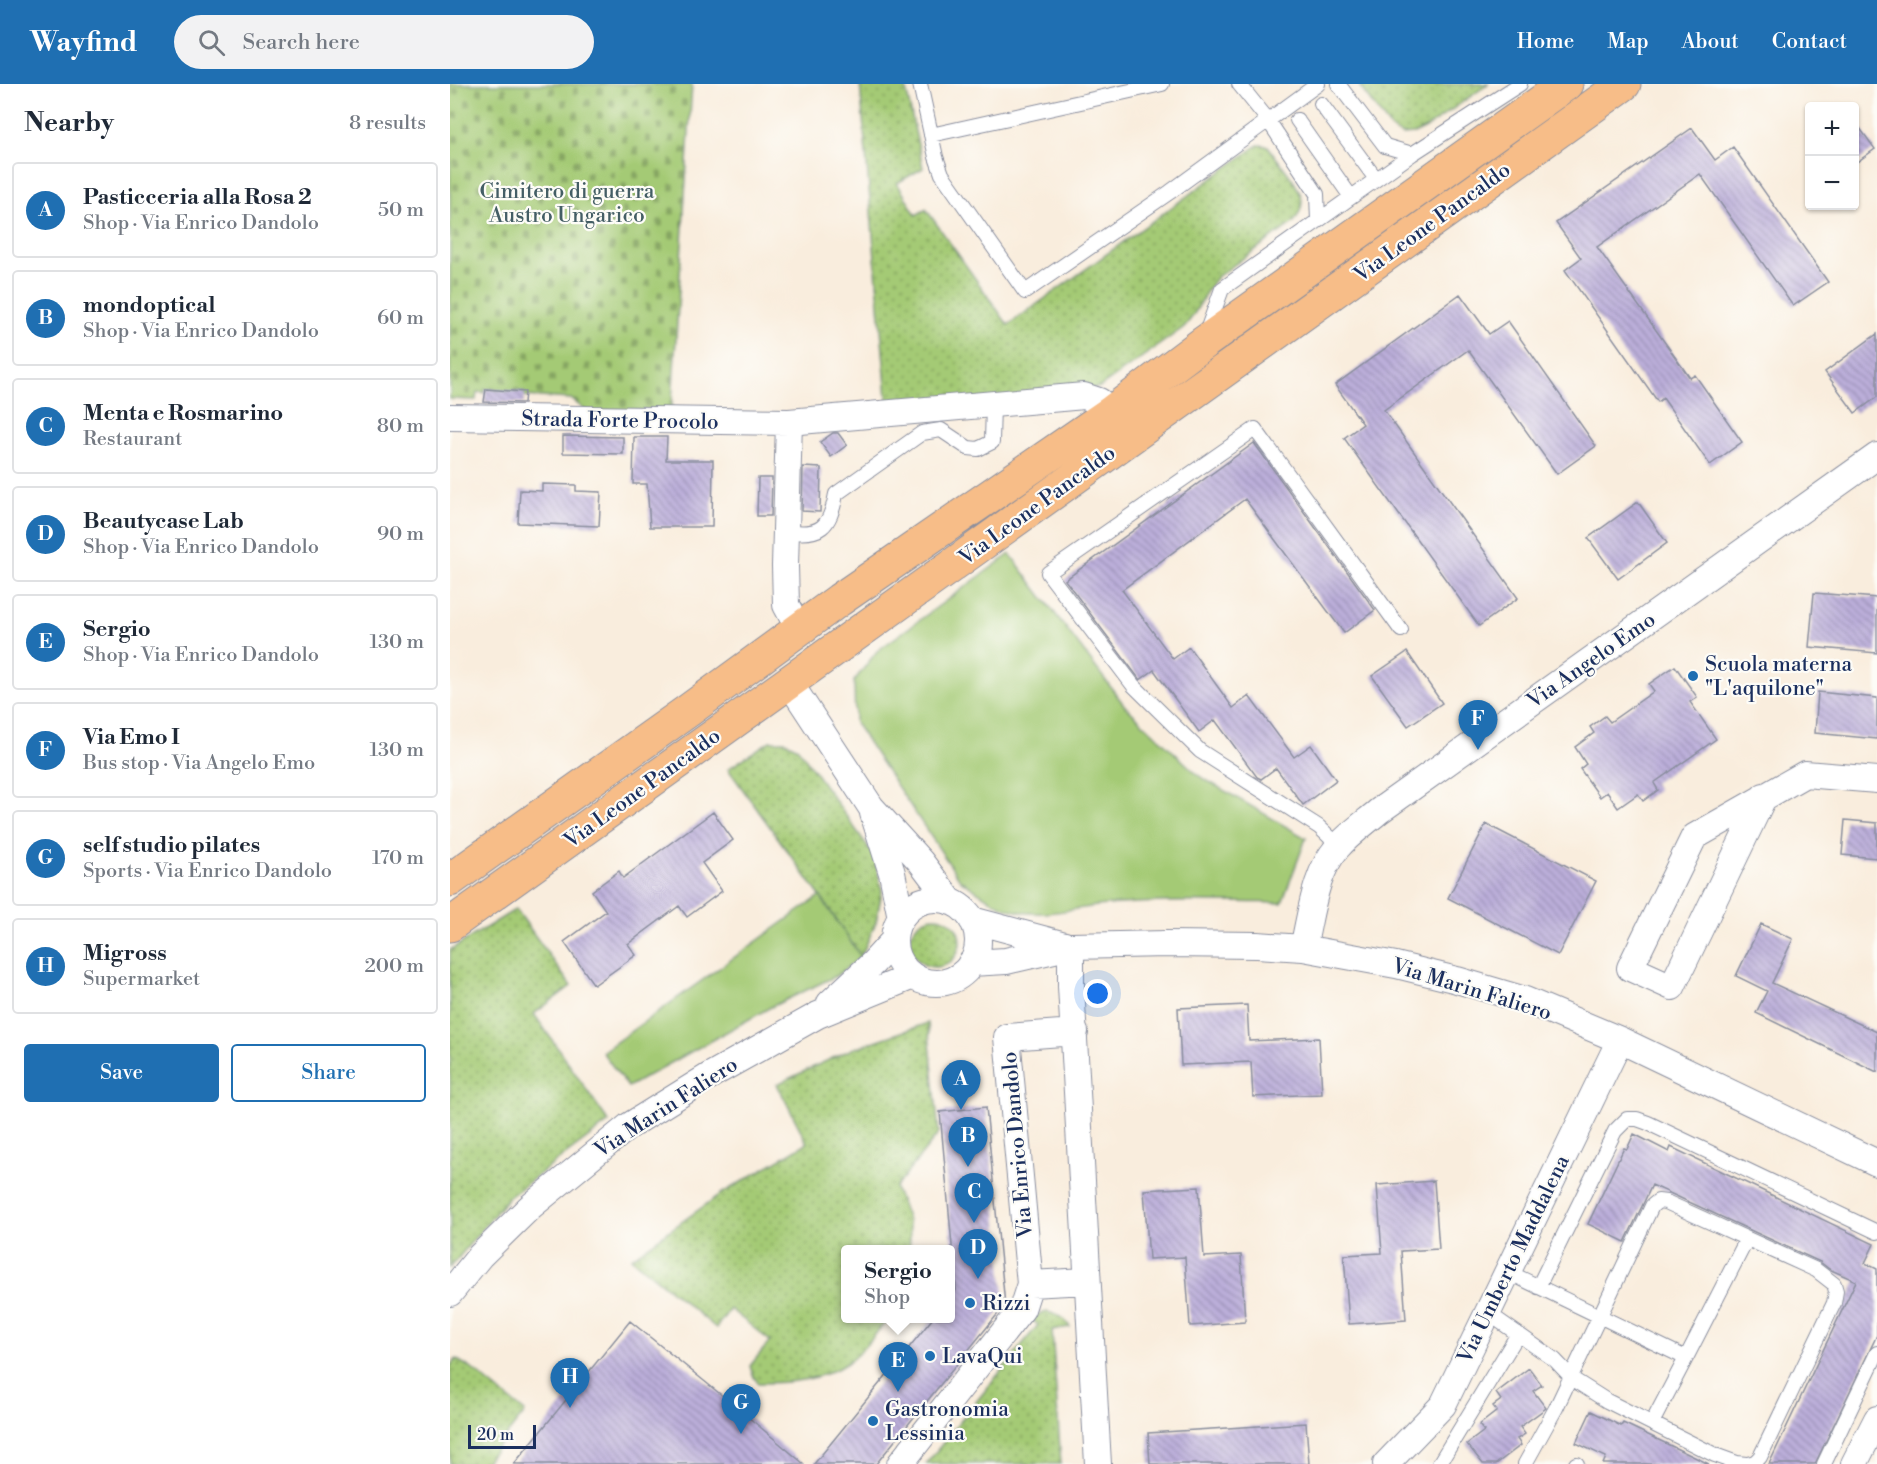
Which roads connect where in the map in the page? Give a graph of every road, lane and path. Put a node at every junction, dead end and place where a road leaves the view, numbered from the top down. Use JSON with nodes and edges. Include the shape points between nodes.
{"nodes":[{"id":1,"x":920,"y":84,"type":"edge"},
{"id":2,"x":1162,"y":84,"type":"edge"},
{"id":3,"x":1239,"y":84,"type":"edge"},
{"id":4,"x":1318,"y":84,"type":"edge"},
{"id":5,"x":1338,"y":84,"type":"edge"},
{"id":6,"x":1520,"y":84,"type":"edge"},
{"id":7,"x":1566,"y":84,"type":"edge"},
{"id":8,"x":1624,"y":84,"type":"edge"},
{"id":9,"x":1321,"y":104,"type":"dead end"},
{"id":10,"x":1268,"y":120,"type":"junction"},
{"id":11,"x":1297,"y":120,"type":"dead end"},
{"id":12,"x":931,"y":135,"type":"junction"},
{"id":13,"x":1412,"y":154,"type":"junction"},
{"id":14,"x":1376,"y":179,"type":"junction"},
{"id":15,"x":1351,"y":197,"type":"junction"},
{"id":16,"x":1318,"y":221,"type":"junction"},
{"id":17,"x":1202,"y":344,"type":"junction"},
{"id":18,"x":993,"y":404,"type":"junction"},
{"id":19,"x":1113,"y":411,"type":"junction"},
{"id":20,"x":450,"y":417,"type":"edge"},
{"id":21,"x":789,"y":422,"type":"junction"},
{"id":22,"x":1877,"y":456,"type":"edge"},
{"id":23,"x":786,"y":531,"type":"junction"},
{"id":24,"x":799,"y":629,"type":"junction"},
{"id":25,"x":1401,"y":630,"type":"dead end"},
{"id":26,"x":769,"y":651,"type":"junction"},
{"id":27,"x":789,"y":682,"type":"junction"},
{"id":28,"x":1877,"y":780,"type":"edge"},
{"id":29,"x":1764,"y":796,"type":"junction"},
{"id":30,"x":871,"y":807,"type":"junction"},
{"id":31,"x":1339,"y":846,"type":"junction"},
{"id":32,"x":450,"y":880,"type":"edge"},
{"id":33,"x":951,"y":902,"type":"junction"},
{"id":34,"x":972,"y":920,"type":"junction"},
{"id":35,"x":450,"y":925,"type":"edge"},
{"id":36,"x":897,"y":929,"type":"junction"},
{"id":37,"x":1071,"y":946,"type":"junction"},
{"id":38,"x":1303,"y":948,"type":"junction"},
{"id":39,"x":971,"y":963,"type":"junction"},
{"id":40,"x":913,"y":976,"type":"junction"},
{"id":41,"x":818,"y":1015,"type":"junction"},
{"id":42,"x":1075,"y":1032,"type":"junction"},
{"id":43,"x":1620,"y":1040,"type":"junction"},
{"id":44,"x":1877,"y":1163,"type":"edge"},
{"id":45,"x":1877,"y":1232,"type":"edge"},
{"id":46,"x":1747,"y":1239,"type":"junction"},
{"id":47,"x":1508,"y":1272,"type":"junction"},
{"id":48,"x":1087,"y":1281,"type":"junction"},
{"id":49,"x":1030,"y":1284,"type":"junction"},
{"id":50,"x":1538,"y":1287,"type":"junction"},
{"id":51,"x":450,"y":1293,"type":"edge"},
{"id":52,"x":1488,"y":1313,"type":"junction"},
{"id":53,"x":1600,"y":1316,"type":"junction"},
{"id":54,"x":1518,"y":1334,"type":"junction"},
{"id":55,"x":1877,"y":1353,"type":"edge"},
{"id":56,"x":1686,"y":1358,"type":"junction"},
{"id":57,"x":1570,"y":1376,"type":"junction"},
{"id":58,"x":1877,"y":1419,"type":"edge"},
{"id":59,"x":1652,"y":1424,"type":"junction"},
{"id":60,"x":900,"y":1464,"type":"edge"},
{"id":61,"x":1098,"y":1464,"type":"edge"},
{"id":62,"x":1386,"y":1464,"type":"edge"},
{"id":63,"x":1440,"y":1464,"type":"edge"},
{"id":64,"x":1525,"y":1464,"type":"edge"},
{"id":65,"x":1747,"y":1464,"type":"edge"},
{"id":66,"x":1824,"y":1464,"type":"edge"},
{"id":67,"x":1854,"y":1464,"type":"edge"}],
"edges":[{"from":1,"to":12,"type":"lane"},
{"from":2,"to":12,"type":"lane"},
{"from":3,"to":10,"type":"lane"},
{"from":4,"to":10,"type":"lane"},
{"from":5,"to":13,"type":"lane","via":[[1385,146]]},
{"from":6,"to":13,"type":"lane"},
{"from":7,"to":17,"type":"main road","name":"Via Leone Pancaldo"},
{"from":8,"to":27,"type":"main road","name":"Via Leone Pancaldo"},
{"from":9,"to":14,"type":"lane"},
{"from":10,"to":12,"type":"lane","via":[[1025,292],[942,174]]},
{"from":10,"to":16,"type":"lane","via":[[1317,194]]},
{"from":11,"to":15,"type":"lane"},
{"from":13,"to":14,"type":"lane"},
{"from":14,"to":15,"type":"lane"},
{"from":15,"to":16,"type":"lane"},
{"from":16,"to":17,"type":"lane","via":[[1222,289]]},
{"from":17,"to":19,"type":"main road","name":"Via Leone Pancaldo"},
{"from":18,"to":19,"type":"street","name":"Strada Forte Procolo","via":[[1084,396]]},
{"from":18,"to":21,"type":"street","name":"Strada Forte Procolo"},
{"from":18,"to":23,"type":"lane","via":[[992,442],[978,449],[968,448],[941,430],[922,433],[836,494],[832,516],[825,526],[805,534]]},
{"from":19,"to":24,"type":"main road","name":"Via Leone Pancaldo"},
{"from":20,"to":21,"type":"street","name":"Strada Forte Procolo"},
{"from":21,"to":23,"type":"street"},
{"from":22,"to":31,"type":"street","name":"Via Angelo Emo","via":[[1379,811]]},
{"from":23,"to":24,"type":"street","via":[[786,605]]},
{"from":24,"to":26,"type":"main road","name":"Via Leone Pancaldo"},
{"from":25,"to":31,"type":"lane","via":[[1255,429],[1048,573],[1133,685],[1200,751],[1319,827]]},
{"from":26,"to":27,"type":"main road"},
{"from":26,"to":32,"type":"main road","name":"Via Leone Pancaldo"},
{"from":27,"to":30,"type":"street","name":"Via Marin Faliero"},
{"from":27,"to":35,"type":"main road","name":"Via Leone Pancaldo"},
{"from":28,"to":29,"type":"street","via":[[1805,774]]},
{"from":29,"to":29,"type":"street","via":[[1694,837],[1630,968],[1672,987]]},
{"from":30,"to":33,"type":"street","name":"Via Marin Faliero"},
{"from":30,"to":36,"type":"street","name":"Via Marin Faliero","via":[[892,873]]},
{"from":31,"to":38,"type":"street","name":"Via Angelo Emo","via":[[1318,883]]},
{"from":33,"to":34,"type":"street","name":"Via Marin Faliero"},
{"from":33,"to":36,"type":"street","name":"Via Marin Faliero","via":[[927,900],[909,909]]},
{"from":34,"to":37,"type":"street","name":"Via Marin Faliero"},
{"from":34,"to":39,"type":"street","via":[[978,940]]},
{"from":36,"to":40,"type":"street","name":"Via Marin Faliero","via":[[896,953],[901,965]]},
{"from":36,"to":41,"type":"street","name":"Via Marin Faliero","via":[[873,963]]},
{"from":37,"to":38,"type":"street","name":"Via Marin Faliero"},
{"from":37,"to":39,"type":"street","name":"Via Marin Faliero","via":[[1006,961]]},
{"from":37,"to":42,"type":"street"},
{"from":38,"to":43,"type":"street","name":"Via Marin Faliero","via":[[1396,964],[1526,1000]]},
{"from":39,"to":40,"type":"street","via":[[959,975],[943,982]]},
{"from":40,"to":41,"type":"street","name":"Via Marin Faliero"},
{"from":41,"to":51,"type":"street","name":"Via Marin Faliero","via":[[711,1074],[628,1126],[530,1207],[480,1256]]},
{"from":42,"to":48,"type":"street"},
{"from":42,"to":49,"type":"street","name":"Via Enrico Dandolo","via":[[1007,1037]]},
{"from":43,"to":44,"type":"street","name":"Via Marin Faliero"},
{"from":43,"to":47,"type":"street","name":"Via Umberto Maddalena"},
{"from":45,"to":50,"type":"lane","via":[[1648,1123],[1627,1119],[1615,1131]]},
{"from":46,"to":53,"type":"lane","via":[[1666,1202],[1658,1202],[1652,1206]]},
{"from":46,"to":56,"type":"lane"},
{"from":46,"to":65,"type":"lane","via":[[1816,1270],[1834,1284],[1836,1292],[1760,1457]]},
{"from":47,"to":50,"type":"lane"},
{"from":47,"to":52,"type":"street","name":"Via Umberto Maddalena"},
{"from":48,"to":49,"type":"street"},
{"from":48,"to":61,"type":"street"},
{"from":49,"to":60,"type":"street","name":"Via Enrico Dandolo","via":[[1022,1309]]},
{"from":50,"to":53,"type":"lane"},
{"from":52,"to":54,"type":"lane"},
{"from":52,"to":62,"type":"street","name":"Via Umberto Maddalena","via":[[1443,1404]]},
{"from":53,"to":56,"type":"lane"},
{"from":53,"to":57,"type":"lane"},
{"from":54,"to":57,"type":"lane","via":[[1555,1360]]},
{"from":54,"to":63,"type":"lane"},
{"from":55,"to":66,"type":"lane"},
{"from":56,"to":59,"type":"lane"},
{"from":57,"to":59,"type":"lane"},
{"from":57,"to":64,"type":"lane"},
{"from":58,"to":67,"type":"street"},
{"from":59,"to":65,"type":"lane","via":[[1714,1455]]}]}
